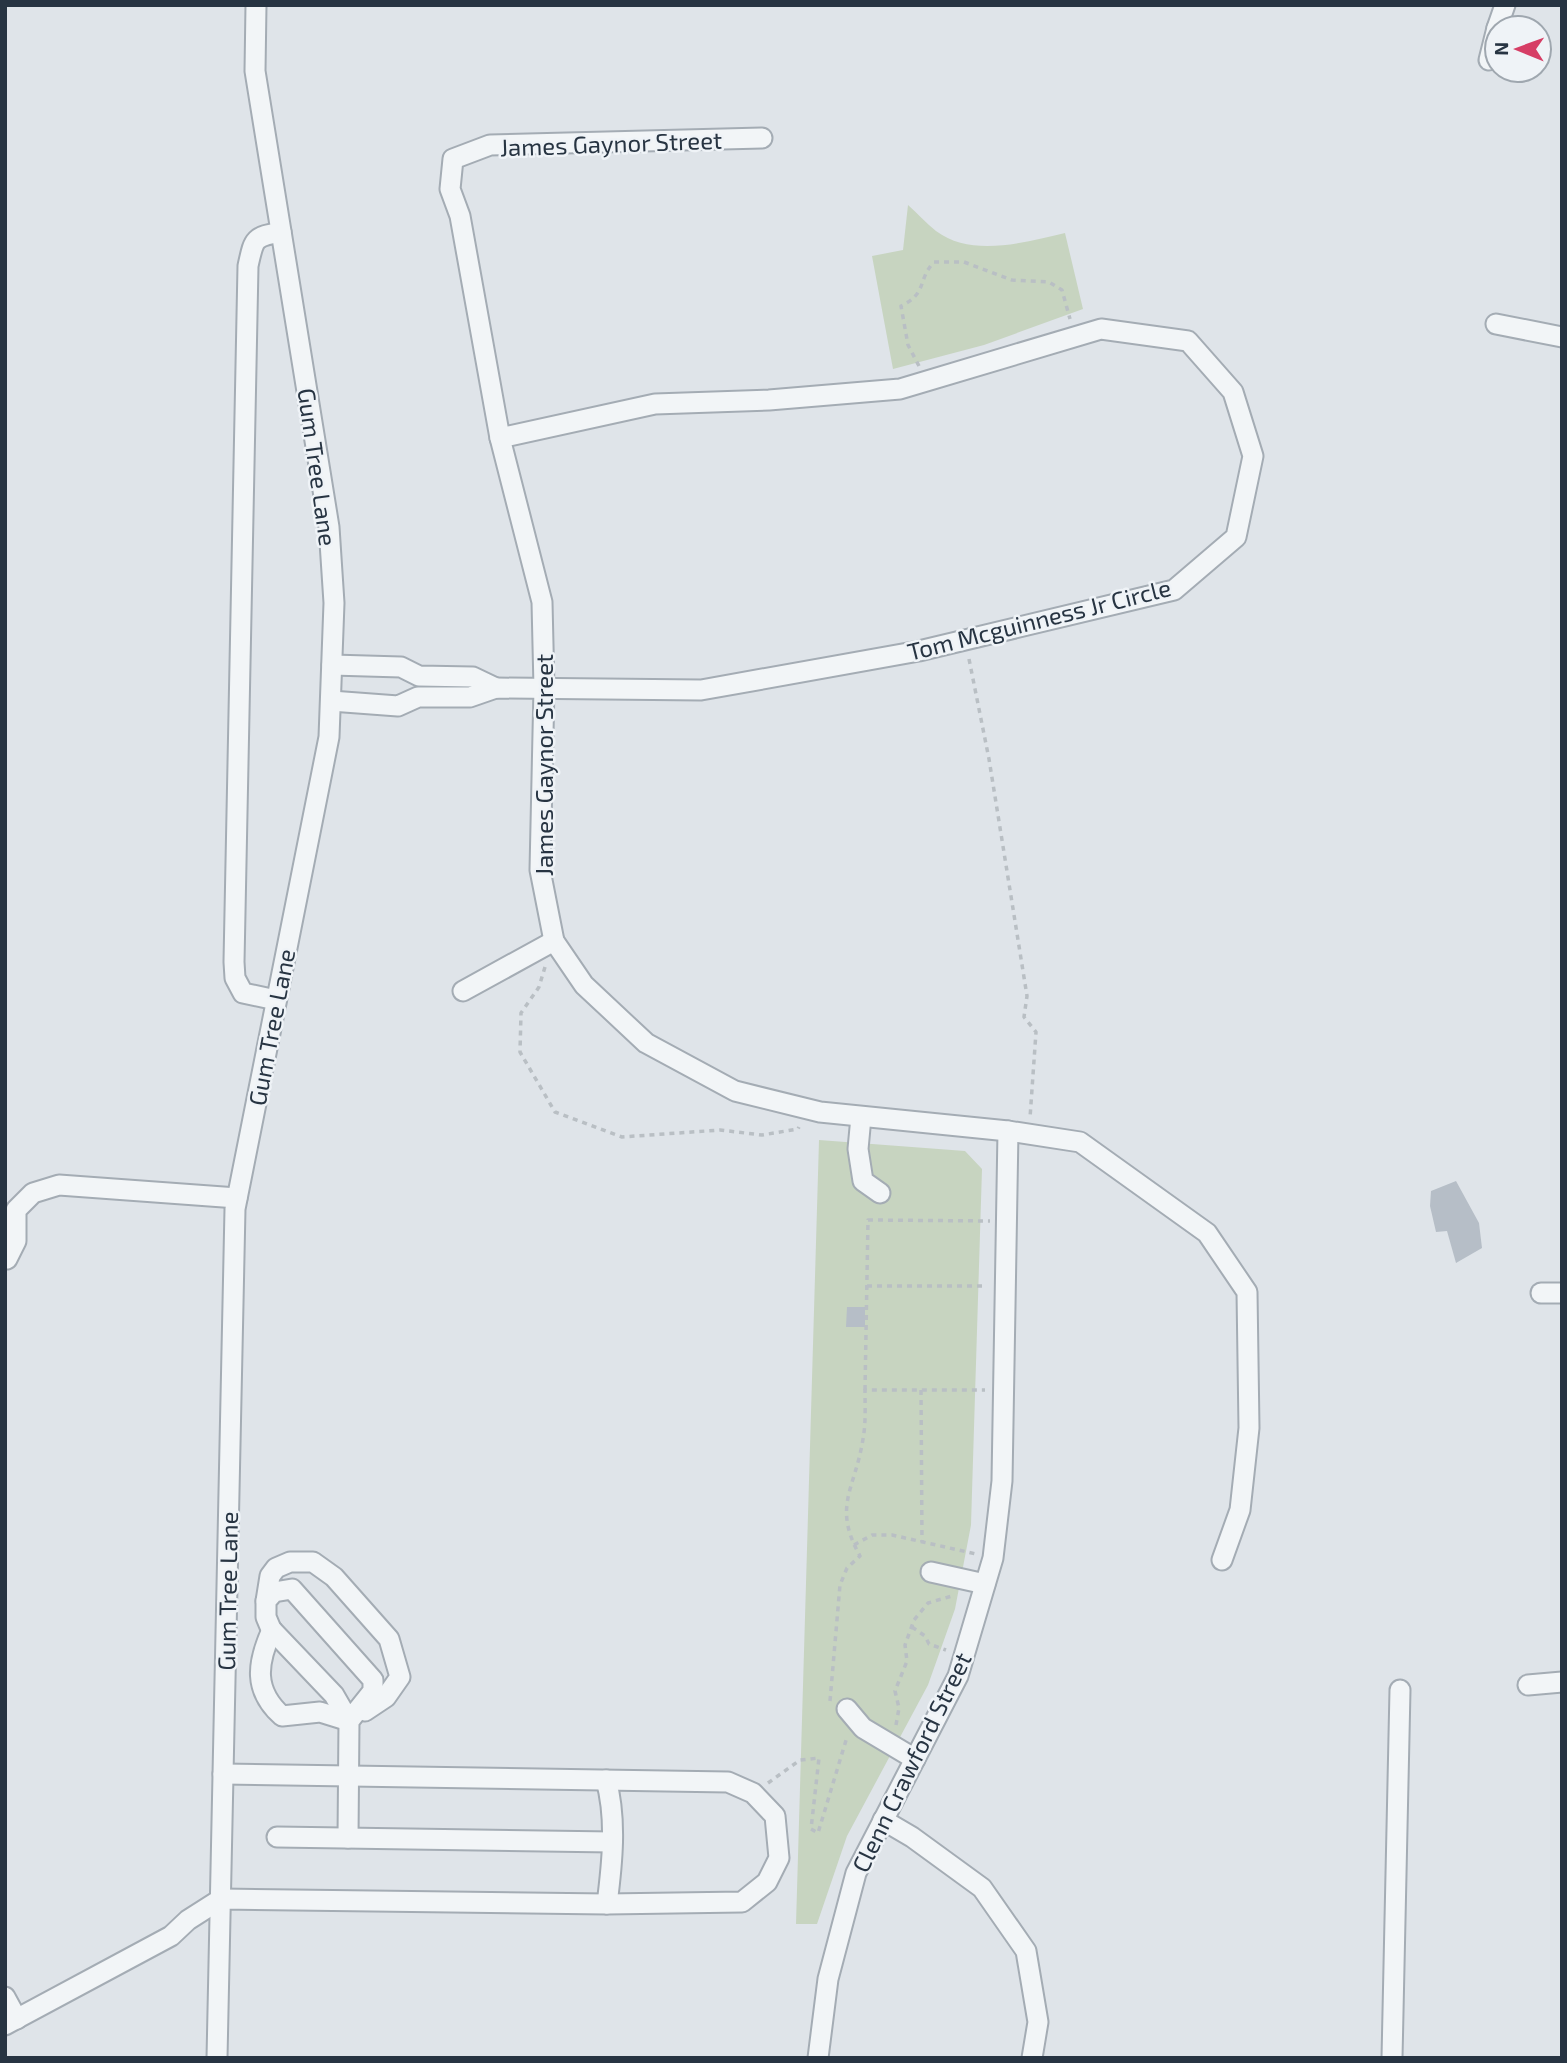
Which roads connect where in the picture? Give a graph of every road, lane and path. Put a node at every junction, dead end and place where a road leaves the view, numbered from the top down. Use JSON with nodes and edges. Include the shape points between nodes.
{"nodes":[{"id":1,"x":256,"y":5,"type":"edge"},
{"id":2,"x":762,"y":138,"type":"dead end"},
{"id":3,"x":281,"y":232,"type":"junction"},
{"id":4,"x":1496,"y":324,"type":"dead end"},
{"id":5,"x":1076,"y":336,"type":"junction"},
{"id":6,"x":1562,"y":337,"type":"edge"},
{"id":7,"x":924,"y":382,"type":"junction"},
{"id":8,"x":500,"y":438,"type":"junction"},
{"id":9,"x":965,"y":640,"type":"junction"},
{"id":10,"x":332,"y":665,"type":"junction"},
{"id":11,"x":419,"y":676,"type":"junction"},
{"id":12,"x":496,"y":688,"type":"junction"},
{"id":13,"x":544,"y":688,"type":"junction"},
{"id":14,"x":418,"y":696,"type":"junction"},
{"id":15,"x":331,"y":701,"type":"junction"},
{"id":16,"x":554,"y":941,"type":"junction"},
{"id":17,"x":463,"y":990,"type":"dead end"},
{"id":18,"x":276,"y":1000,"type":"junction"},
{"id":19,"x":801,"y":1107,"type":"junction"},
{"id":20,"x":860,"y":1117,"type":"junction"},
{"id":21,"x":1008,"y":1131,"type":"junction"},
{"id":22,"x":1028,"y":1134,"type":"junction"},
{"id":23,"x":880,"y":1193,"type":"dead end"},
{"id":24,"x":237,"y":1198,"type":"junction"},
{"id":25,"x":1007,"y":1221,"type":"junction"},
{"id":26,"x":7,"y":1259,"type":"dead end"},
{"id":27,"x":867,"y":1286,"type":"junction"},
{"id":28,"x":1006,"y":1286,"type":"junction"},
{"id":29,"x":1541,"y":1293,"type":"dead end"},
{"id":30,"x":1562,"y":1293,"type":"edge"},
{"id":31,"x":865,"y":1390,"type":"junction"},
{"id":32,"x":921,"y":1390,"type":"junction"},
{"id":33,"x":1004,"y":1390,"type":"junction"},
{"id":34,"x":922,"y":1542,"type":"junction"},
{"id":35,"x":854,"y":1545,"type":"junction"},
{"id":36,"x":993,"y":1558,"type":"junction"},
{"id":37,"x":1222,"y":1560,"type":"dead end"},
{"id":38,"x":931,"y":1572,"type":"dead end"},
{"id":39,"x":985,"y":1584,"type":"junction"},
{"id":40,"x":266,"y":1601,"type":"junction"},
{"id":41,"x":912,"y":1627,"type":"junction"},
{"id":42,"x":272,"y":1630,"type":"junction"},
{"id":43,"x":964,"y":1655,"type":"junction"},
{"id":44,"x":1562,"y":1682,"type":"edge"},
{"id":45,"x":1528,"y":1685,"type":"dead end"},
{"id":46,"x":1400,"y":1690,"type":"dead end"},
{"id":47,"x":838,"y":1708,"type":"joint"},
{"id":48,"x":349,"y":1721,"type":"junction"},
{"id":49,"x":858,"y":1741,"type":"dead end"},
{"id":50,"x":885,"y":1741,"type":"junction"},
{"id":51,"x":915,"y":1759,"type":"junction"},
{"id":52,"x":223,"y":1774,"type":"junction"},
{"id":53,"x":348,"y":1776,"type":"junction"},
{"id":54,"x":606,"y":1780,"type":"junction"},
{"id":55,"x":753,"y":1793,"type":"junction"},
{"id":56,"x":883,"y":1820,"type":"junction"},
{"id":57,"x":278,"y":1837,"type":"dead end"},
{"id":58,"x":348,"y":1838,"type":"junction"},
{"id":59,"x":612,"y":1842,"type":"junction"},
{"id":60,"x":221,"y":1899,"type":"junction"},
{"id":61,"x":607,"y":1904,"type":"junction"},
{"id":62,"x":5,"y":1997,"type":"edge"},
{"id":63,"x":11,"y":2022,"type":"edge"},
{"id":64,"x":217,"y":2058,"type":"edge"},
{"id":65,"x":818,"y":2058,"type":"edge"},
{"id":66,"x":1032,"y":2058,"type":"edge"},
{"id":67,"x":1392,"y":2058,"type":"edge"}],
"edges":[{"from":1,"to":3,"type":"street","name":"Gum Tree Lane","via":[[254,71]]},
{"from":2,"to":8,"type":"street","name":"James Gaynor Street","via":[[490,145],[453,159],[450,189],[460,216]]},
{"from":3,"to":10,"type":"street","name":"Gum Tree Lane","via":[[329,527]]},
{"from":3,"to":18,"type":"street","via":[[259,236],[248,266],[234,962],[235,978],[243,993]]},
{"from":4,"to":6,"type":"street"},
{"from":5,"to":7,"type":"street","name":"Tom Mcguinness Jr Circle"},
{"from":5,"to":7,"type":"path","via":[[1062,290],[1049,282],[1012,280],[964,262],[934,262],[925,271],[915,300],[901,306],[908,345]]},
{"from":5,"to":9,"type":"street","name":"Tom Mcguinness Jr Circle","via":[[1101,329],[1188,341],[1233,392],[1253,456],[1236,537],[1174,590]]},
{"from":7,"to":8,"type":"street","name":"Tom Mcguinness Jr Circle","via":[[900,389],[769,400],[655,404]]},
{"from":8,"to":13,"type":"street","name":"James Gaynor Street","via":[[542,601]]},
{"from":9,"to":13,"type":"street","name":"Tom Mcguinness Jr Circle","via":[[701,690]]},
{"from":9,"to":22,"type":"path","via":[[1027,996],[1024,1017],[1035,1032]]},
{"from":10,"to":11,"type":"street","name":"Tom Mcguinness Jr Circle","via":[[401,667]]},
{"from":10,"to":15,"type":"street","name":"Gum Tree Lane"},
{"from":11,"to":12,"type":"street","name":"Tom Mcguinness Jr Circle","via":[[472,677]]},
{"from":11,"to":14,"type":"street"},
{"from":12,"to":13,"type":"street","name":"Tom Mcguinness Jr Circle"},
{"from":12,"to":14,"type":"street","name":"Tom Mcguinness Jr Circle","via":[[470,698]]},
{"from":13,"to":16,"type":"street","name":"James Gaynor Street","via":[[540,870]]},
{"from":14,"to":15,"type":"street","name":"Tom Mcguinness Jr Circle","via":[[398,706]]},
{"from":15,"to":18,"type":"street","name":"Gum Tree Lane","via":[[328,737]]},
{"from":16,"to":17,"type":"street"},
{"from":16,"to":19,"type":"street","name":"James Gaynor Street","via":[[584,985],[646,1043],[735,1091]]},
{"from":16,"to":19,"type":"path","via":[[539,987],[521,1013],[520,1052],[555,1112],[622,1136],[720,1130],[762,1135],[798,1129]]},
{"from":18,"to":24,"type":"street","name":"Gum Tree Lane"},
{"from":19,"to":20,"type":"street","name":"James Gaynor Street"},
{"from":20,"to":21,"type":"street","name":"James Gaynor Street"},
{"from":20,"to":23,"type":"street","via":[[863,1181]]},
{"from":21,"to":22,"type":"street","name":"James Gaynor Street"},
{"from":21,"to":25,"type":"street","name":"Clenn Crawford Street"},
{"from":22,"to":37,"type":"street","name":"James Gaynor Street","via":[[1080,1142],[1148,1189],[1207,1233],[1247,1292],[1249,1428],[1240,1510]]},
{"from":24,"to":26,"type":"street","via":[[59,1185],[33,1193],[16,1210],[16,1241]]},
{"from":24,"to":52,"type":"street","name":"Gum Tree Lane"},
{"from":25,"to":27,"type":"path","via":[[868,1220]]},
{"from":25,"to":28,"type":"street","name":"Clenn Crawford Street"},
{"from":27,"to":28,"type":"path"},
{"from":27,"to":31,"type":"path"},
{"from":28,"to":33,"type":"street","name":"Clenn Crawford Street"},
{"from":29,"to":30,"type":"street"},
{"from":31,"to":32,"type":"path"},
{"from":31,"to":35,"type":"path","via":[[864,1438],[845,1510],[847,1532]]},
{"from":32,"to":33,"type":"path"},
{"from":32,"to":34,"type":"path"},
{"from":33,"to":36,"type":"street","name":"Clenn Crawford Street","via":[[1002,1481]]},
{"from":34,"to":35,"type":"path","via":[[872,1535]]},
{"from":34,"to":36,"type":"path"},
{"from":35,"to":47,"type":"path","via":[[860,1556],[847,1568],[840,1585]]},
{"from":36,"to":39,"type":"street","name":"Clenn Crawford Street"},
{"from":38,"to":39,"type":"street"},
{"from":39,"to":41,"type":"path","via":[[928,1603]]},
{"from":39,"to":43,"type":"street","name":"Clenn Crawford Street"},
{"from":40,"to":42,"type":"street"},
{"from":40,"to":48,"type":"street","via":[[274,1592],[292,1589],[373,1680],[373,1691]]},
{"from":40,"to":48,"type":"street","via":[[276,1568],[290,1562],[313,1562],[334,1577],[389,1639],[400,1677],[386,1697]]},
{"from":41,"to":43,"type":"path","via":[[929,1644]]},
{"from":41,"to":50,"type":"path","via":[[905,1645],[907,1661],[895,1691],[899,1707],[896,1725]]},
{"from":42,"to":48,"type":"street","via":[[334,1695]]},
{"from":42,"to":48,"type":"street","via":[[262,1653],[266,1702],[282,1716],[320,1712]]},
{"from":43,"to":51,"type":"street","name":"Clenn Crawford Street","via":[[958,1676]]},
{"from":44,"to":45,"type":"street"},
{"from":46,"to":67,"type":"street"},
{"from":47,"to":50,"type":"street"},
{"from":48,"to":53,"type":"street"},
{"from":49,"to":55,"type":"path","via":[[848,1735],[818,1833],[811,1829],[819,1759],[800,1760]]},
{"from":50,"to":51,"type":"street"},
{"from":51,"to":56,"type":"street","name":"Clenn Crawford Street"},
{"from":52,"to":53,"type":"street"},
{"from":52,"to":60,"type":"street","name":"Gum Tree Lane"},
{"from":53,"to":54,"type":"street"},
{"from":53,"to":58,"type":"street"},
{"from":54,"to":55,"type":"street","via":[[728,1782]]},
{"from":54,"to":59,"type":"street"},
{"from":55,"to":61,"type":"street","via":[[775,1816],[779,1858],[767,1882],[742,1902]]},
{"from":56,"to":65,"type":"street","name":"Clenn Crawford Street","via":[[856,1873],[828,1979]]},
{"from":56,"to":66,"type":"street","via":[[982,1888],[1026,1951],[1038,2022]]},
{"from":57,"to":58,"type":"street"},
{"from":58,"to":59,"type":"street"},
{"from":59,"to":61,"type":"street"},
{"from":60,"to":61,"type":"street"},
{"from":60,"to":63,"type":"street","via":[[171,1936]]},
{"from":60,"to":64,"type":"street","name":"Gum Tree Lane"},
{"from":62,"to":63,"type":"street"}]}
